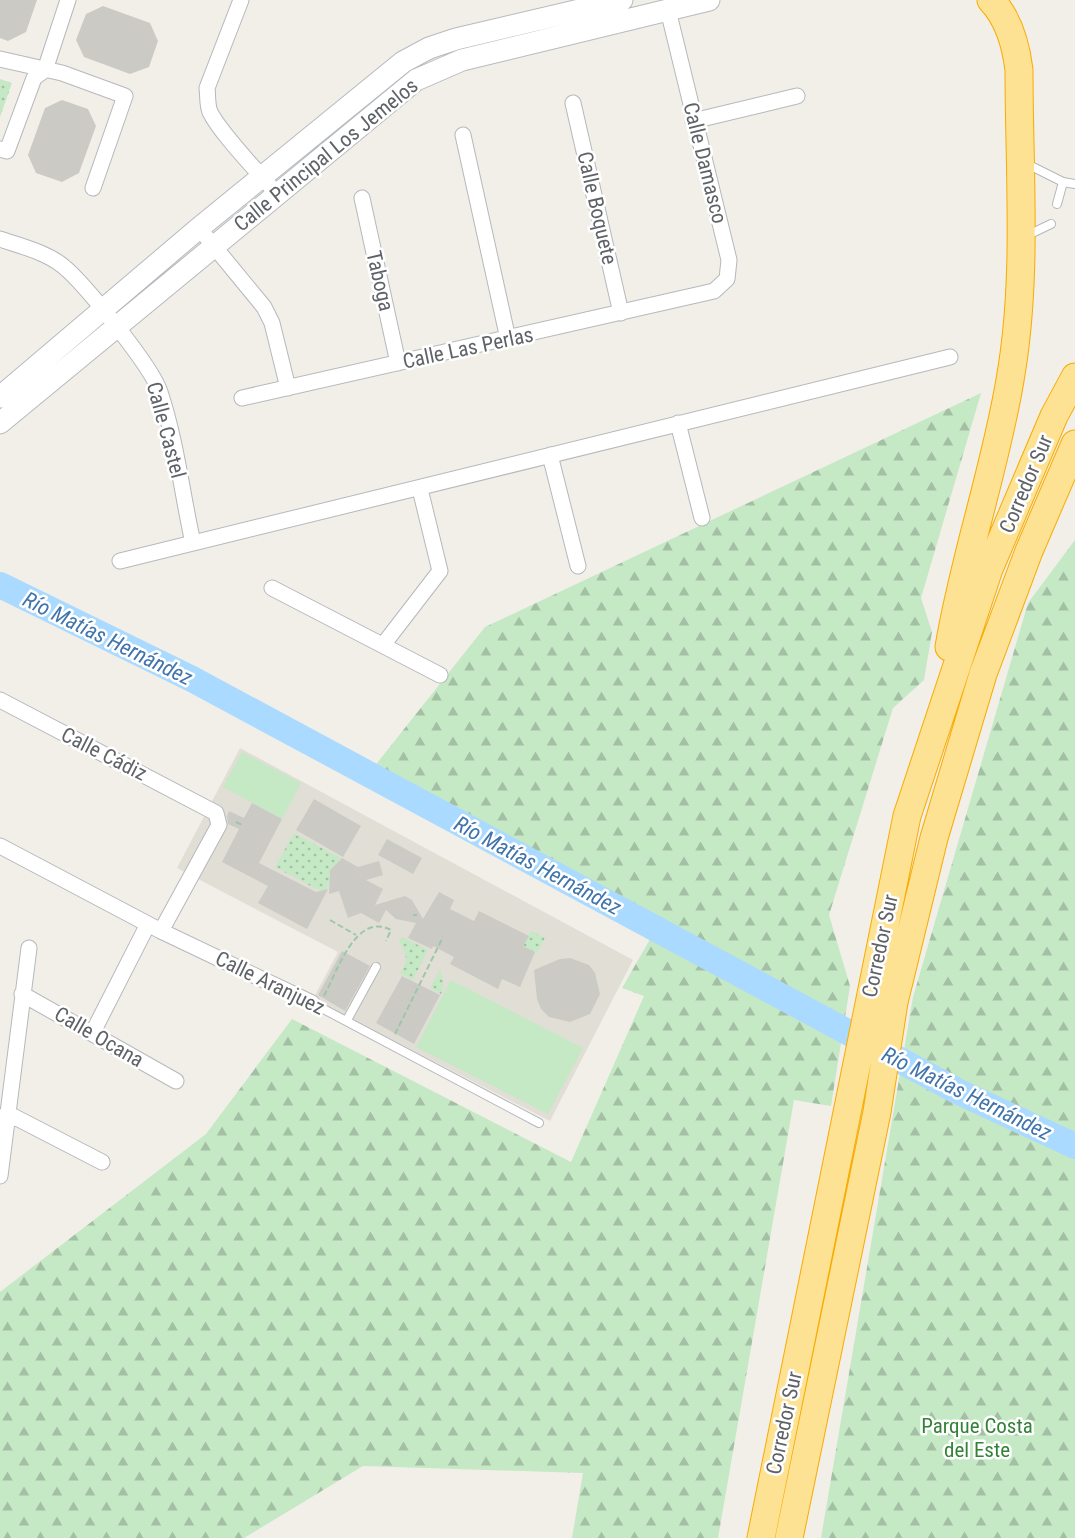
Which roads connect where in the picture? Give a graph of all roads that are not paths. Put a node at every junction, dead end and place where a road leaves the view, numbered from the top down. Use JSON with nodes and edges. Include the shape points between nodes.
{"nodes":[{"id":1,"x":68,"y":0,"type":"edge"},
{"id":2,"x":241,"y":0,"type":"edge"},
{"id":3,"x":622,"y":0,"type":"edge"},
{"id":4,"x":709,"y":0,"type":"edge"},
{"id":5,"x":991,"y":0,"type":"edge"},
{"id":6,"x":664,"y":3,"type":"edge"},
{"id":7,"x":0,"y":59,"type":"edge"},
{"id":8,"x":45,"y":70,"type":"junction"},
{"id":9,"x":797,"y":96,"type":"dead end"},
{"id":10,"x":573,"y":104,"type":"dead end"},
{"id":11,"x":693,"y":121,"type":"junction"},
{"id":12,"x":463,"y":135,"type":"dead end"},
{"id":13,"x":0,"y":149,"type":"edge"},
{"id":14,"x":1019,"y":159,"type":"junction"},
{"id":15,"x":261,"y":176,"type":"junction"},
{"id":16,"x":1064,"y":182,"type":"junction"},
{"id":17,"x":1075,"y":184,"type":"edge"},
{"id":18,"x":93,"y":188,"type":"dead end"},
{"id":19,"x":276,"y":193,"type":"junction"},
{"id":20,"x":362,"y":198,"type":"dead end"},
{"id":21,"x":1057,"y":204,"type":"dead end"},
{"id":22,"x":1051,"y":224,"type":"dead end"},
{"id":23,"x":199,"y":228,"type":"junction"},
{"id":24,"x":0,"y":239,"type":"edge"},
{"id":25,"x":1019,"y":240,"type":"junction"},
{"id":26,"x":214,"y":246,"type":"junction"},
{"id":27,"x":694,"y":298,"type":"joint"},
{"id":28,"x":103,"y":310,"type":"junction"},
{"id":29,"x":621,"y":313,"type":"junction"},
{"id":30,"x":116,"y":328,"type":"junction"},
{"id":31,"x":508,"y":339,"type":"junction"},
{"id":32,"x":950,"y":357,"type":"dead end"},
{"id":33,"x":398,"y":363,"type":"junction"},
{"id":34,"x":1075,"y":377,"type":"edge"},
{"id":35,"x":288,"y":388,"type":"junction"},
{"id":36,"x":0,"y":397,"type":"edge"},
{"id":37,"x":242,"y":398,"type":"dead end"},
{"id":38,"x":0,"y":423,"type":"edge"},
{"id":39,"x":678,"y":423,"type":"junction"},
{"id":40,"x":1075,"y":444,"type":"edge"},
{"id":41,"x":550,"y":455,"type":"junction"},
{"id":42,"x":420,"y":489,"type":"junction"},
{"id":43,"x":702,"y":518,"type":"dead end"},
{"id":44,"x":193,"y":543,"type":"junction"},
{"id":45,"x":120,"y":561,"type":"dead end"},
{"id":46,"x":578,"y":566,"type":"dead end"},
{"id":47,"x":272,"y":588,"type":"dead end"},
{"id":48,"x":383,"y":645,"type":"junction"},
{"id":49,"x":440,"y":675,"type":"dead end"},
{"id":50,"x":0,"y":700,"type":"edge"},
{"id":51,"x":935,"y":729,"type":"junction"},
{"id":52,"x":0,"y":846,"type":"edge"},
{"id":53,"x":154,"y":927,"type":"junction"},
{"id":54,"x":29,"y":948,"type":"dead end"},
{"id":55,"x":376,"y":967,"type":"dead end"},
{"id":56,"x":22,"y":994,"type":"junction"},
{"id":57,"x":317,"y":1001,"type":"joint"},
{"id":58,"x":347,"y":1020,"type":"junction"},
{"id":59,"x":93,"y":1032,"type":"junction"},
{"id":60,"x":176,"y":1081,"type":"dead end"},
{"id":61,"x":8,"y":1113,"type":"junction"},
{"id":62,"x":539,"y":1123,"type":"dead end"},
{"id":63,"x":102,"y":1162,"type":"dead end"},
{"id":64,"x":0,"y":1176,"type":"edge"},
{"id":65,"x":760,"y":1538,"type":"edge"},
{"id":66,"x":789,"y":1538,"type":"edge"}],
"edges":[{"from":1,"to":8,"type":"street"},
{"from":2,"to":15,"type":"street","via":[[207,88],[208,101],[218,123]]},
{"from":3,"to":15,"type":"main road","name":"Calle Principal Los Jemelos","via":[[429,48],[404,62]]},
{"from":4,"to":6,"type":"main road","name":"Calle Principal Los Jemelos"},
{"from":5,"to":14,"type":"highway","via":[[1009,26],[1017,51]]},
{"from":6,"to":11,"type":"street","name":"Calle Damasco"},
{"from":6,"to":19,"type":"main road","name":"Calle Principal Los Jemelos","via":[[437,69],[416,80]]},
{"from":7,"to":8,"type":"street"},
{"from":8,"to":13,"type":"street","via":[[34,78],[7,151]]},
{"from":8,"to":18,"type":"street","via":[[125,96]]},
{"from":9,"to":11,"type":"street"},
{"from":10,"to":29,"type":"street","name":"Calle Boquete"},
{"from":11,"to":27,"type":"street","name":"Calle Damasco","via":[[729,260],[727,279],[714,291]]},
{"from":12,"to":31,"type":"street"},
{"from":14,"to":16,"type":"lane"},
{"from":14,"to":25,"type":"highway"},
{"from":15,"to":19,"type":"street"},
{"from":15,"to":23,"type":"main road","name":"Calle Principal Los Jemelos"},
{"from":16,"to":17,"type":"lane"},
{"from":16,"to":21,"type":"lane"},
{"from":19,"to":26,"type":"main road","name":"Calle Principal Los Jemelos"},
{"from":20,"to":33,"type":"street","name":"Taboga"},
{"from":22,"to":25,"type":"lane"},
{"from":23,"to":26,"type":"street"},
{"from":23,"to":28,"type":"main road","name":"Calle Principal Los Jemelos"},
{"from":24,"to":28,"type":"street","name":"Calle Castel","via":[[63,266]]},
{"from":25,"to":51,"type":"highway","via":[[1010,381],[956,606]]},
{"from":26,"to":30,"type":"main road","name":"Calle Principal Los Jemelos"},
{"from":26,"to":35,"type":"street","via":[[264,307],[272,323]]},
{"from":27,"to":29,"type":"street","name":"Calle Las Perlas"},
{"from":28,"to":30,"type":"street","name":"Calle Castel"},
{"from":28,"to":36,"type":"main road","name":"Calle Principal Los Jemelos"},
{"from":29,"to":31,"type":"street","name":"Calle Las Perlas"},
{"from":30,"to":38,"type":"main road","name":"Calle Principal Los Jemelos"},
{"from":30,"to":44,"type":"street","name":"Calle Castel","via":[[147,367],[160,391]]},
{"from":31,"to":33,"type":"street","name":"Calle Las Perlas"},
{"from":32,"to":39,"type":"street"},
{"from":33,"to":35,"type":"street","name":"Calle Las Perlas"},
{"from":34,"to":51,"type":"highway","name":"Corredor Sur","via":[[1054,416],[989,569]]},
{"from":35,"to":37,"type":"street","name":"Calle Las Perlas"},
{"from":39,"to":41,"type":"street"},
{"from":39,"to":43,"type":"street"},
{"from":40,"to":66,"type":"highway","name":"Corredor Sur","via":[[983,674],[934,838],[894,1002],[877,1112]]},
{"from":41,"to":42,"type":"street"},
{"from":41,"to":46,"type":"street"},
{"from":42,"to":44,"type":"street"},
{"from":42,"to":48,"type":"street","via":[[440,571]]},
{"from":44,"to":45,"type":"street"},
{"from":47,"to":48,"type":"street"},
{"from":48,"to":49,"type":"street"},
{"from":50,"to":53,"type":"street","name":"Calle Cádiz","via":[[216,813],[219,825]]},
{"from":51,"to":65,"type":"highway","name":"Corredor Sur","via":[[908,816],[870,990],[851,1100]]},
{"from":52,"to":53,"type":"street","name":"Calle Aranjuez"},
{"from":53,"to":57,"type":"street","name":"Calle Aranjuez"},
{"from":53,"to":59,"type":"street"},
{"from":54,"to":56,"type":"street"},
{"from":55,"to":58,"type":"lane"},
{"from":56,"to":59,"type":"street","name":"Calle Ocana"},
{"from":56,"to":61,"type":"street"},
{"from":57,"to":58,"type":"lane","name":"Calle Aranjuez"},
{"from":58,"to":62,"type":"lane","name":"Calle Aranjuez"},
{"from":59,"to":60,"type":"street","name":"Calle Ocana"},
{"from":61,"to":63,"type":"street"},
{"from":61,"to":64,"type":"street"}]}
